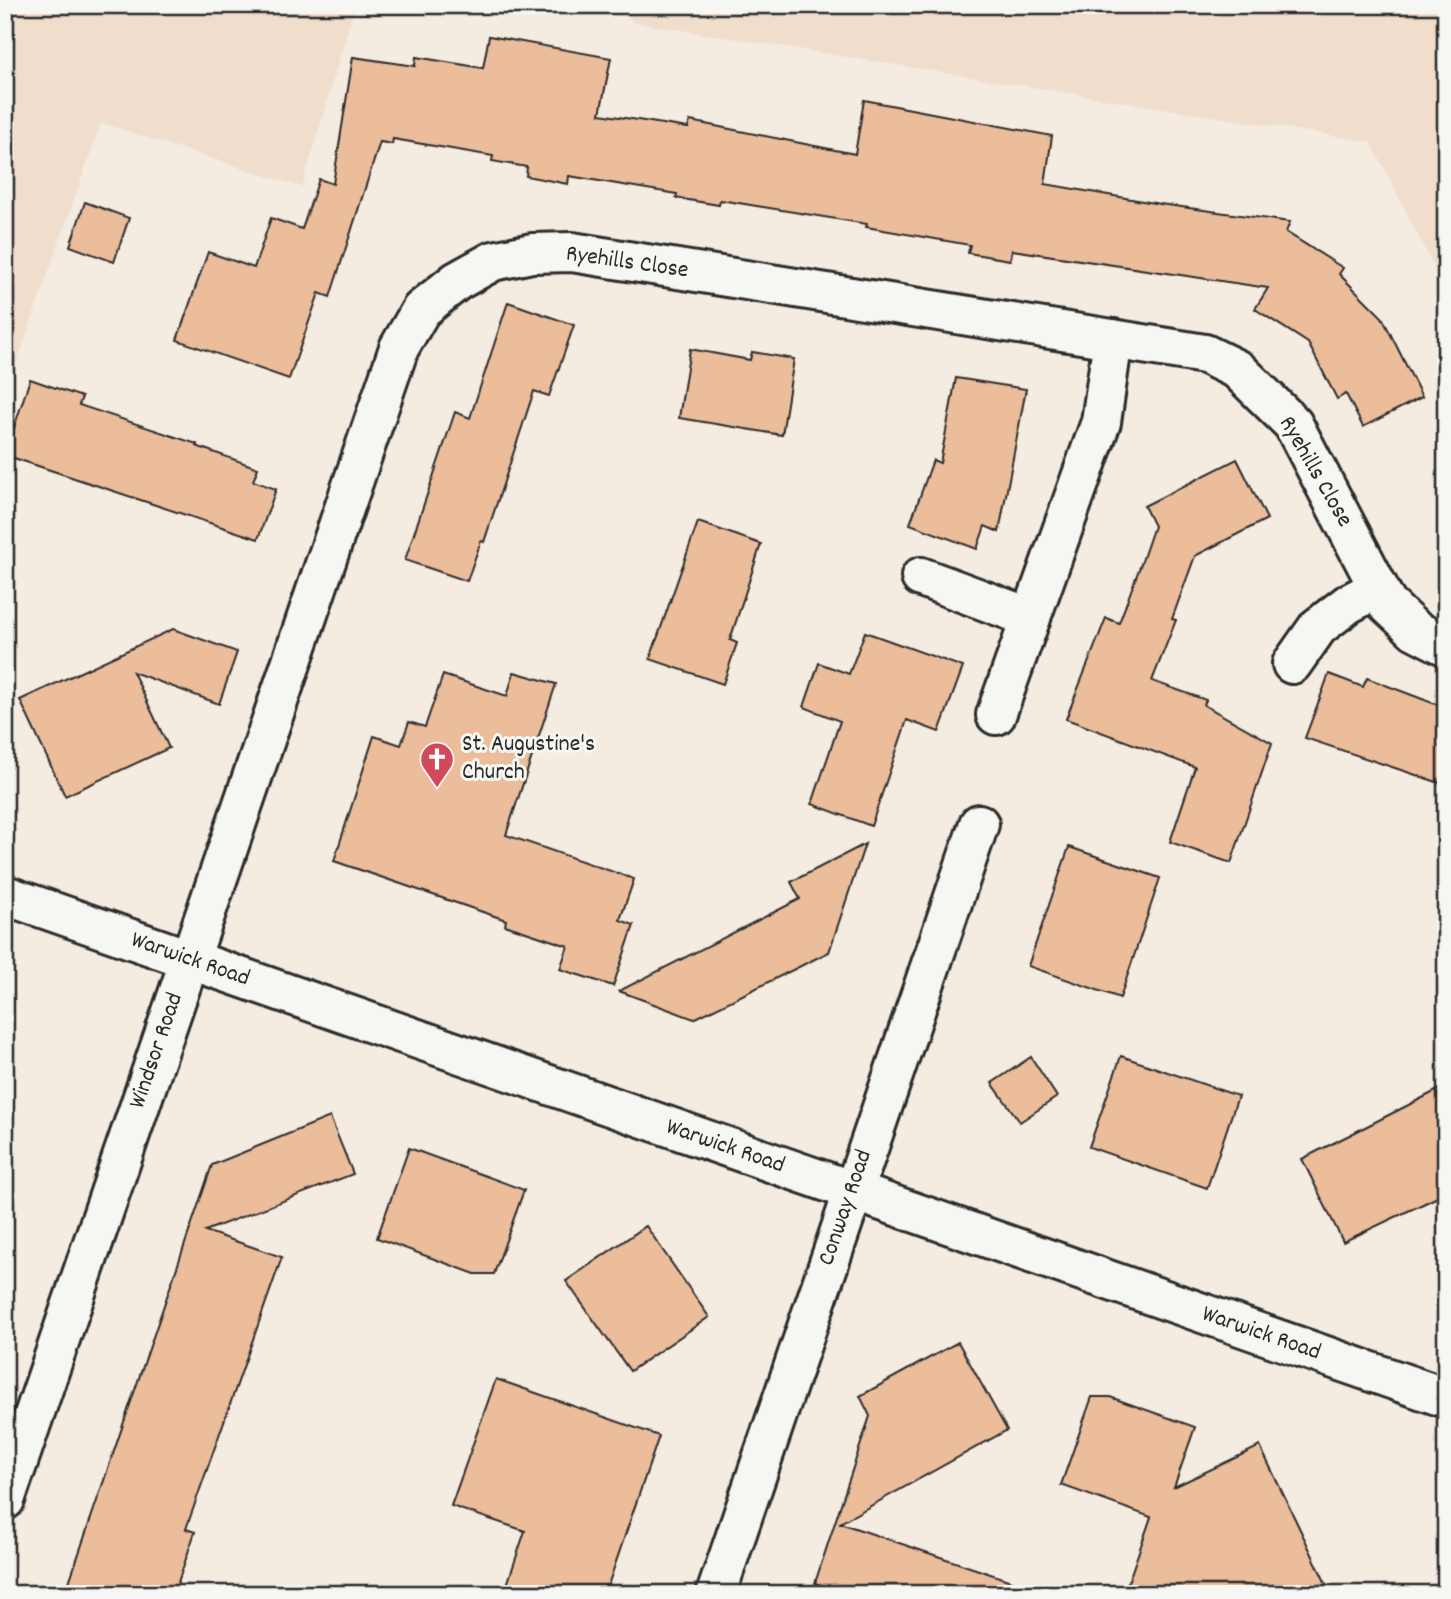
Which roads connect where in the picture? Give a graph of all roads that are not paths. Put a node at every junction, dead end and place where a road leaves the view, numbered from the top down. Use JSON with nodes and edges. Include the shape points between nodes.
{"nodes":[{"id":1,"x":1113,"y":339,"type":"junction"},
{"id":2,"x":326,"y":562,"type":"joint"},
{"id":3,"x":921,"y":578,"type":"dead end"},
{"id":4,"x":1378,"y":588,"type":"junction"},
{"id":5,"x":1031,"y":618,"type":"junction"},
{"id":6,"x":1446,"y":646,"type":"edge"},
{"id":7,"x":1292,"y":664,"type":"dead end"},
{"id":8,"x":996,"y":715,"type":"dead end"},
{"id":9,"x":979,"y":824,"type":"dead end"},
{"id":10,"x":5,"y":895,"type":"edge"},
{"id":11,"x":188,"y":960,"type":"junction"},
{"id":12,"x":851,"y":1191,"type":"junction"},
{"id":13,"x":1446,"y":1398,"type":"edge"},
{"id":14,"x":5,"y":1500,"type":"edge"},
{"id":15,"x":716,"y":1594,"type":"edge"}],
"edges":[{"from":1,"to":2,"type":"street","name":"Ryehills Close","via":[[572,252],[492,261],[421,310],[399,348]]},
{"from":1,"to":4,"type":"street","name":"Ryehills Close","via":[[1205,354],[1238,370],[1265,393],[1293,424]]},
{"from":1,"to":5,"type":"street","via":[[1101,422]]},
{"from":2,"to":11,"type":"street","name":"Windsor Road"},
{"from":3,"to":5,"type":"street"},
{"from":4,"to":6,"type":"street","name":"Ryehills Close","via":[[1387,604],[1415,630]]},
{"from":4,"to":7,"type":"street","via":[[1318,627]]},
{"from":5,"to":8,"type":"street"},
{"from":9,"to":12,"type":"street","name":"Conway Road"},
{"from":10,"to":11,"type":"street","name":"Warwick Road"},
{"from":11,"to":12,"type":"street","name":"Warwick Road"},
{"from":11,"to":14,"type":"street","name":"Windsor Road"},
{"from":12,"to":13,"type":"street","name":"Warwick Road"},
{"from":12,"to":15,"type":"street","name":"Conway Road"}]}
